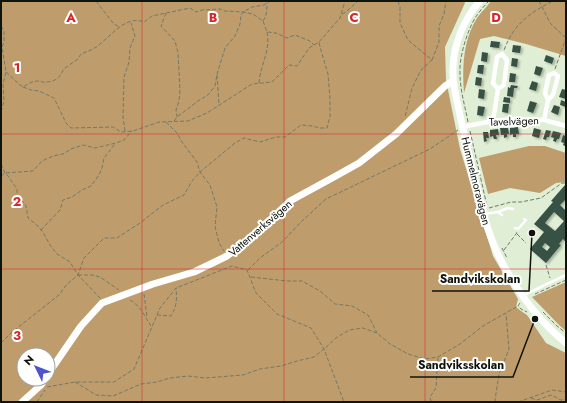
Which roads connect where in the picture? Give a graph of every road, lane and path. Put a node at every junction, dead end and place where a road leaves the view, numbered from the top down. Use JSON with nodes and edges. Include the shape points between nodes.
{"nodes":[{"id":1,"x":96,"y":1,"type":"edge"},
{"id":2,"x":270,"y":1,"type":"edge"},
{"id":3,"x":345,"y":1,"type":"edge"},
{"id":4,"x":358,"y":1,"type":"edge"},
{"id":5,"x":398,"y":1,"type":"edge"},
{"id":6,"x":446,"y":1,"type":"edge"},
{"id":7,"x":489,"y":1,"type":"edge"},
{"id":8,"x":539,"y":1,"type":"edge"},
{"id":9,"x":553,"y":1,"type":"edge"},
{"id":10,"x":267,"y":3,"type":"junction"},
{"id":11,"x":477,"y":3,"type":"edge"},
{"id":12,"x":542,"y":7,"type":"junction"},
{"id":13,"x":243,"y":12,"type":"junction"},
{"id":14,"x":166,"y":13,"type":"junction"},
{"id":15,"x":341,"y":14,"type":"junction"},
{"id":16,"x":263,"y":21,"type":"junction"},
{"id":17,"x":131,"y":22,"type":"junction"},
{"id":18,"x":1,"y":26,"type":"edge"},
{"id":19,"x":120,"y":27,"type":"junction"},
{"id":20,"x":267,"y":32,"type":"junction"},
{"id":21,"x":566,"y":38,"type":"edge"},
{"id":22,"x":319,"y":42,"type":"junction"},
{"id":23,"x":314,"y":45,"type":"junction"},
{"id":24,"x":502,"y":54,"type":"junction"},
{"id":25,"x":432,"y":60,"type":"junction"},
{"id":26,"x":6,"y":72,"type":"junction"},
{"id":27,"x":216,"y":74,"type":"junction"},
{"id":28,"x":554,"y":74,"type":"junction"},
{"id":29,"x":453,"y":81,"type":"junction"},
{"id":30,"x":259,"y":83,"type":"junction"},
{"id":31,"x":24,"y":87,"type":"junction"},
{"id":32,"x":498,"y":89,"type":"junction"},
{"id":33,"x":548,"y":100,"type":"junction"},
{"id":34,"x":219,"y":105,"type":"junction"},
{"id":35,"x":1,"y":112,"type":"edge"},
{"id":36,"x":177,"y":117,"type":"junction"},
{"id":37,"x":544,"y":120,"type":"junction"},
{"id":38,"x":493,"y":121,"type":"junction"},
{"id":39,"x":166,"y":122,"type":"junction"},
{"id":40,"x":173,"y":122,"type":"junction"},
{"id":41,"x":406,"y":125,"type":"junction"},
{"id":42,"x":466,"y":126,"type":"junction"},
{"id":43,"x":566,"y":126,"type":"edge"},
{"id":44,"x":133,"y":131,"type":"junction"},
{"id":45,"x":125,"y":132,"type":"junction"},
{"id":46,"x":116,"y":143,"type":"junction"},
{"id":47,"x":1,"y":164,"type":"edge"},
{"id":48,"x":200,"y":172,"type":"junction"},
{"id":49,"x":5,"y":173,"type":"junction"},
{"id":50,"x":1,"y":176,"type":"edge"},
{"id":51,"x":566,"y":183,"type":"edge"},
{"id":52,"x":513,"y":209,"type":"dead end"},
{"id":53,"x":498,"y":212,"type":"junction"},
{"id":54,"x":483,"y":214,"type":"junction"},
{"id":55,"x":502,"y":215,"type":"dead end"},
{"id":56,"x":524,"y":219,"type":"dead end"},
{"id":57,"x":516,"y":229,"type":"joint"},
{"id":58,"x":41,"y":230,"type":"junction"},
{"id":59,"x":516,"y":234,"type":"junction"},
{"id":60,"x":526,"y":243,"type":"dead end"},
{"id":61,"x":501,"y":246,"type":"dead end"},
{"id":62,"x":504,"y":251,"type":"junction"},
{"id":63,"x":227,"y":256,"type":"junction"},
{"id":64,"x":509,"y":262,"type":"dead end"},
{"id":65,"x":546,"y":265,"type":"dead end"},
{"id":66,"x":248,"y":270,"type":"junction"},
{"id":67,"x":78,"y":275,"type":"junction"},
{"id":68,"x":566,"y":275,"type":"edge"},
{"id":69,"x":250,"y":277,"type":"junction"},
{"id":70,"x":566,"y":280,"type":"edge"},
{"id":71,"x":551,"y":282,"type":"junction"},
{"id":72,"x":144,"y":287,"type":"junction"},
{"id":73,"x":176,"y":288,"type":"junction"},
{"id":74,"x":124,"y":294,"type":"junction"},
{"id":75,"x":526,"y":296,"type":"junction"},
{"id":76,"x":105,"y":302,"type":"junction"},
{"id":77,"x":518,"y":306,"type":"junction"},
{"id":78,"x":542,"y":310,"type":"dead end"},
{"id":79,"x":528,"y":313,"type":"dead end"},
{"id":80,"x":506,"y":314,"type":"junction"},
{"id":81,"x":157,"y":315,"type":"junction"},
{"id":82,"x":147,"y":320,"type":"junction"},
{"id":83,"x":152,"y":327,"type":"junction"},
{"id":84,"x":377,"y":333,"type":"junction"},
{"id":85,"x":566,"y":333,"type":"edge"},
{"id":86,"x":1,"y":343,"type":"edge"},
{"id":87,"x":566,"y":343,"type":"edge"},
{"id":88,"x":324,"y":350,"type":"junction"},
{"id":89,"x":438,"y":356,"type":"junction"},
{"id":90,"x":56,"y":362,"type":"edge"},
{"id":91,"x":75,"y":382,"type":"junction"},
{"id":92,"x":39,"y":387,"type":"edge"},
{"id":93,"x":566,"y":392,"type":"edge"},
{"id":94,"x":531,"y":397,"type":"junction"},
{"id":95,"x":566,"y":399,"type":"edge"},
{"id":96,"x":22,"y":402,"type":"edge"},
{"id":97,"x":37,"y":402,"type":"edge"},
{"id":98,"x":344,"y":402,"type":"edge"},
{"id":99,"x":430,"y":402,"type":"edge"},
{"id":100,"x":496,"y":402,"type":"edge"},
{"id":101,"x":518,"y":402,"type":"edge"}],
"edges":[{"from":1,"to":19,"type":"path","via":[[113,23]]},
{"from":2,"to":10,"type":"path"},
{"from":3,"to":15,"type":"path"},
{"from":4,"to":15,"type":"path"},
{"from":5,"to":25,"type":"path","via":[[400,23],[408,40]]},
{"from":6,"to":25,"type":"path"},
{"from":7,"to":42,"type":"path","via":[[475,18],[463,47],[460,73]]},
{"from":8,"to":12,"type":"path"},
{"from":9,"to":12,"type":"path"},
{"from":10,"to":13,"type":"path"},
{"from":10,"to":16,"type":"path","via":[[266,17]]},
{"from":11,"to":29,"type":"street","name":"Hummelmoravägen","via":[[462,27],[456,46]]},
{"from":12,"to":21,"type":"path","via":[[550,23]]},
{"from":12,"to":24,"type":"path","via":[[518,25]]},
{"from":13,"to":14,"type":"path","via":[[220,9],[196,12],[190,8]]},
{"from":13,"to":16,"type":"path","via":[[253,14]]},
{"from":13,"to":27,"type":"path","via":[[235,36],[225,48]]},
{"from":14,"to":17,"type":"path","via":[[152,16],[144,22]]},
{"from":14,"to":36,"type":"path","via":[[161,26],[175,41],[178,53],[180,90]]},
{"from":15,"to":22,"type":"path"},
{"from":16,"to":20,"type":"path"},
{"from":17,"to":19,"type":"path"},
{"from":17,"to":45,"type":"path","via":[[135,36],[124,77]]},
{"from":18,"to":26,"type":"path","via":[[4,31],[2,47]]},
{"from":19,"to":31,"type":"path","via":[[93,50],[82,54],[63,70],[57,79],[32,82]]},
{"from":20,"to":23,"type":"path","via":[[287,38],[295,35]]},
{"from":20,"to":30,"type":"path","via":[[266,56]]},
{"from":21,"to":28,"type":"path"},
{"from":22,"to":23,"type":"path"},
{"from":22,"to":48,"type":"path","via":[[328,74],[330,116],[327,128],[301,125],[285,137],[260,142],[244,138],[234,143]]},
{"from":23,"to":30,"type":"path","via":[[297,66],[289,65],[272,82]]},
{"from":24,"to":32,"type":"street","via":[[497,57],[493,83]]},
{"from":24,"to":32,"type":"street","via":[[507,60],[504,85]]},
{"from":25,"to":41,"type":"path","via":[[421,70],[412,88],[404,122]]},
{"from":26,"to":31,"type":"path"},
{"from":26,"to":35,"type":"path"},
{"from":27,"to":34,"type":"path"},
{"from":27,"to":36,"type":"path","via":[[215,86],[208,95]]},
{"from":28,"to":33,"type":"street","via":[[549,75],[546,93]]},
{"from":28,"to":33,"type":"street","via":[[558,76],[553,95]]},
{"from":29,"to":41,"type":"street","name":"Vattenverksvägen"},
{"from":29,"to":42,"type":"street","name":"Hummelmoravägen"},
{"from":30,"to":34,"type":"path","via":[[252,84]]},
{"from":31,"to":45,"type":"path","via":[[54,98],[70,128],[113,127]]},
{"from":32,"to":38,"type":"street"},
{"from":33,"to":37,"type":"street"},
{"from":34,"to":40,"type":"path","via":[[188,121]]},
{"from":36,"to":40,"type":"path"},
{"from":37,"to":38,"type":"street","name":"Tavelvägen"},
{"from":37,"to":43,"type":"street","name":"Tavelvägen"},
{"from":38,"to":42,"type":"street","name":"Tavelvägen"},
{"from":39,"to":40,"type":"path"},
{"from":39,"to":44,"type":"path"},
{"from":39,"to":48,"type":"path","via":[[197,162]]},
{"from":41,"to":63,"type":"street","name":"Vattenverksvägen","via":[[359,163],[290,201],[256,234]]},
{"from":42,"to":51,"type":"path","via":[[488,208],[541,198],[562,183]]},
{"from":42,"to":54,"type":"street","name":"Hummelmoravägen"},
{"from":42,"to":66,"type":"path","via":[[430,149],[326,199],[282,242]]},
{"from":44,"to":45,"type":"path"},
{"from":44,"to":46,"type":"path","via":[[124,140]]},
{"from":46,"to":49,"type":"path","via":[[95,148],[83,145],[42,161],[33,171]]},
{"from":46,"to":58,"type":"path","via":[[104,158],[99,175],[91,186],[72,198],[63,200],[60,210]]},
{"from":47,"to":49,"type":"path"},
{"from":48,"to":63,"type":"path","via":[[210,185],[217,207],[215,226],[219,243]]},
{"from":48,"to":67,"type":"path","via":[[184,195],[163,205],[117,238],[104,238],[84,258]]},
{"from":49,"to":50,"type":"path"},
{"from":49,"to":58,"type":"path","via":[[26,206],[28,218]]},
{"from":52,"to":53,"type":"lane"},
{"from":53,"to":54,"type":"lane"},
{"from":53,"to":55,"type":"lane"},
{"from":54,"to":75,"type":"street","name":"Hummelmoravägen","via":[[503,264]]},
{"from":56,"to":57,"type":"lane","via":[[526,220]]},
{"from":57,"to":59,"type":"path"},
{"from":58,"to":67,"type":"path","via":[[50,245],[70,262]]},
{"from":59,"to":60,"type":"path"},
{"from":59,"to":62,"type":"path"},
{"from":61,"to":62,"type":"path"},
{"from":62,"to":64,"type":"path"},
{"from":63,"to":72,"type":"street","name":"Vattenverksvägen","via":[[194,272]]},
{"from":65,"to":71,"type":"path"},
{"from":66,"to":69,"type":"path"},
{"from":66,"to":73,"type":"path","via":[[232,266]]},
{"from":67,"to":74,"type":"path","via":[[100,277]]},
{"from":67,"to":76,"type":"path"},
{"from":67,"to":86,"type":"path","via":[[67,284],[59,296]]},
{"from":68,"to":71,"type":"lane"},
{"from":69,"to":84,"type":"path","via":[[302,281],[320,291],[335,304],[352,306],[368,315]]},
{"from":69,"to":88,"type":"path","via":[[256,294],[277,314],[311,328]]},
{"from":70,"to":75,"type":"path"},
{"from":71,"to":75,"type":"lane"},
{"from":72,"to":74,"type":"street","name":"Vattenverksvägen"},
{"from":72,"to":82,"type":"path"},
{"from":73,"to":81,"type":"path"},
{"from":73,"to":81,"type":"path","via":[[177,302],[171,316]]},
{"from":74,"to":76,"type":"street","name":"Vattenverksvägen"},
{"from":74,"to":82,"type":"path","via":[[144,312]]},
{"from":75,"to":77,"type":"path"},
{"from":75,"to":87,"type":"street","name":"Hummelmoravägen","via":[[539,317]]},
{"from":76,"to":90,"type":"street","name":"Vattenverksvägen","via":[[81,326]]},
{"from":77,"to":79,"type":"path"},
{"from":77,"to":80,"type":"path"},
{"from":78,"to":85,"type":"path"},
{"from":80,"to":89,"type":"path"},
{"from":80,"to":100,"type":"path","via":[[509,349],[498,374]]},
{"from":81,"to":83,"type":"path"},
{"from":82,"to":83,"type":"path"},
{"from":83,"to":91,"type":"path","via":[[134,369],[114,382]]},
{"from":84,"to":88,"type":"path","via":[[363,328],[349,330]]},
{"from":84,"to":89,"type":"path","via":[[408,354],[425,359]]},
{"from":88,"to":91,"type":"path","via":[[314,357],[243,375],[170,378],[141,384],[114,396],[96,395]]},
{"from":88,"to":98,"type":"path"},
{"from":89,"to":99,"type":"path","via":[[436,388]]},
{"from":91,"to":97,"type":"path","via":[[46,387]]},
{"from":92,"to":96,"type":"street"},
{"from":93,"to":94,"type":"path","via":[[552,390]]},
{"from":94,"to":95,"type":"path","via":[[537,400],[551,395],[561,400]]},
{"from":94,"to":101,"type":"path"}]}
